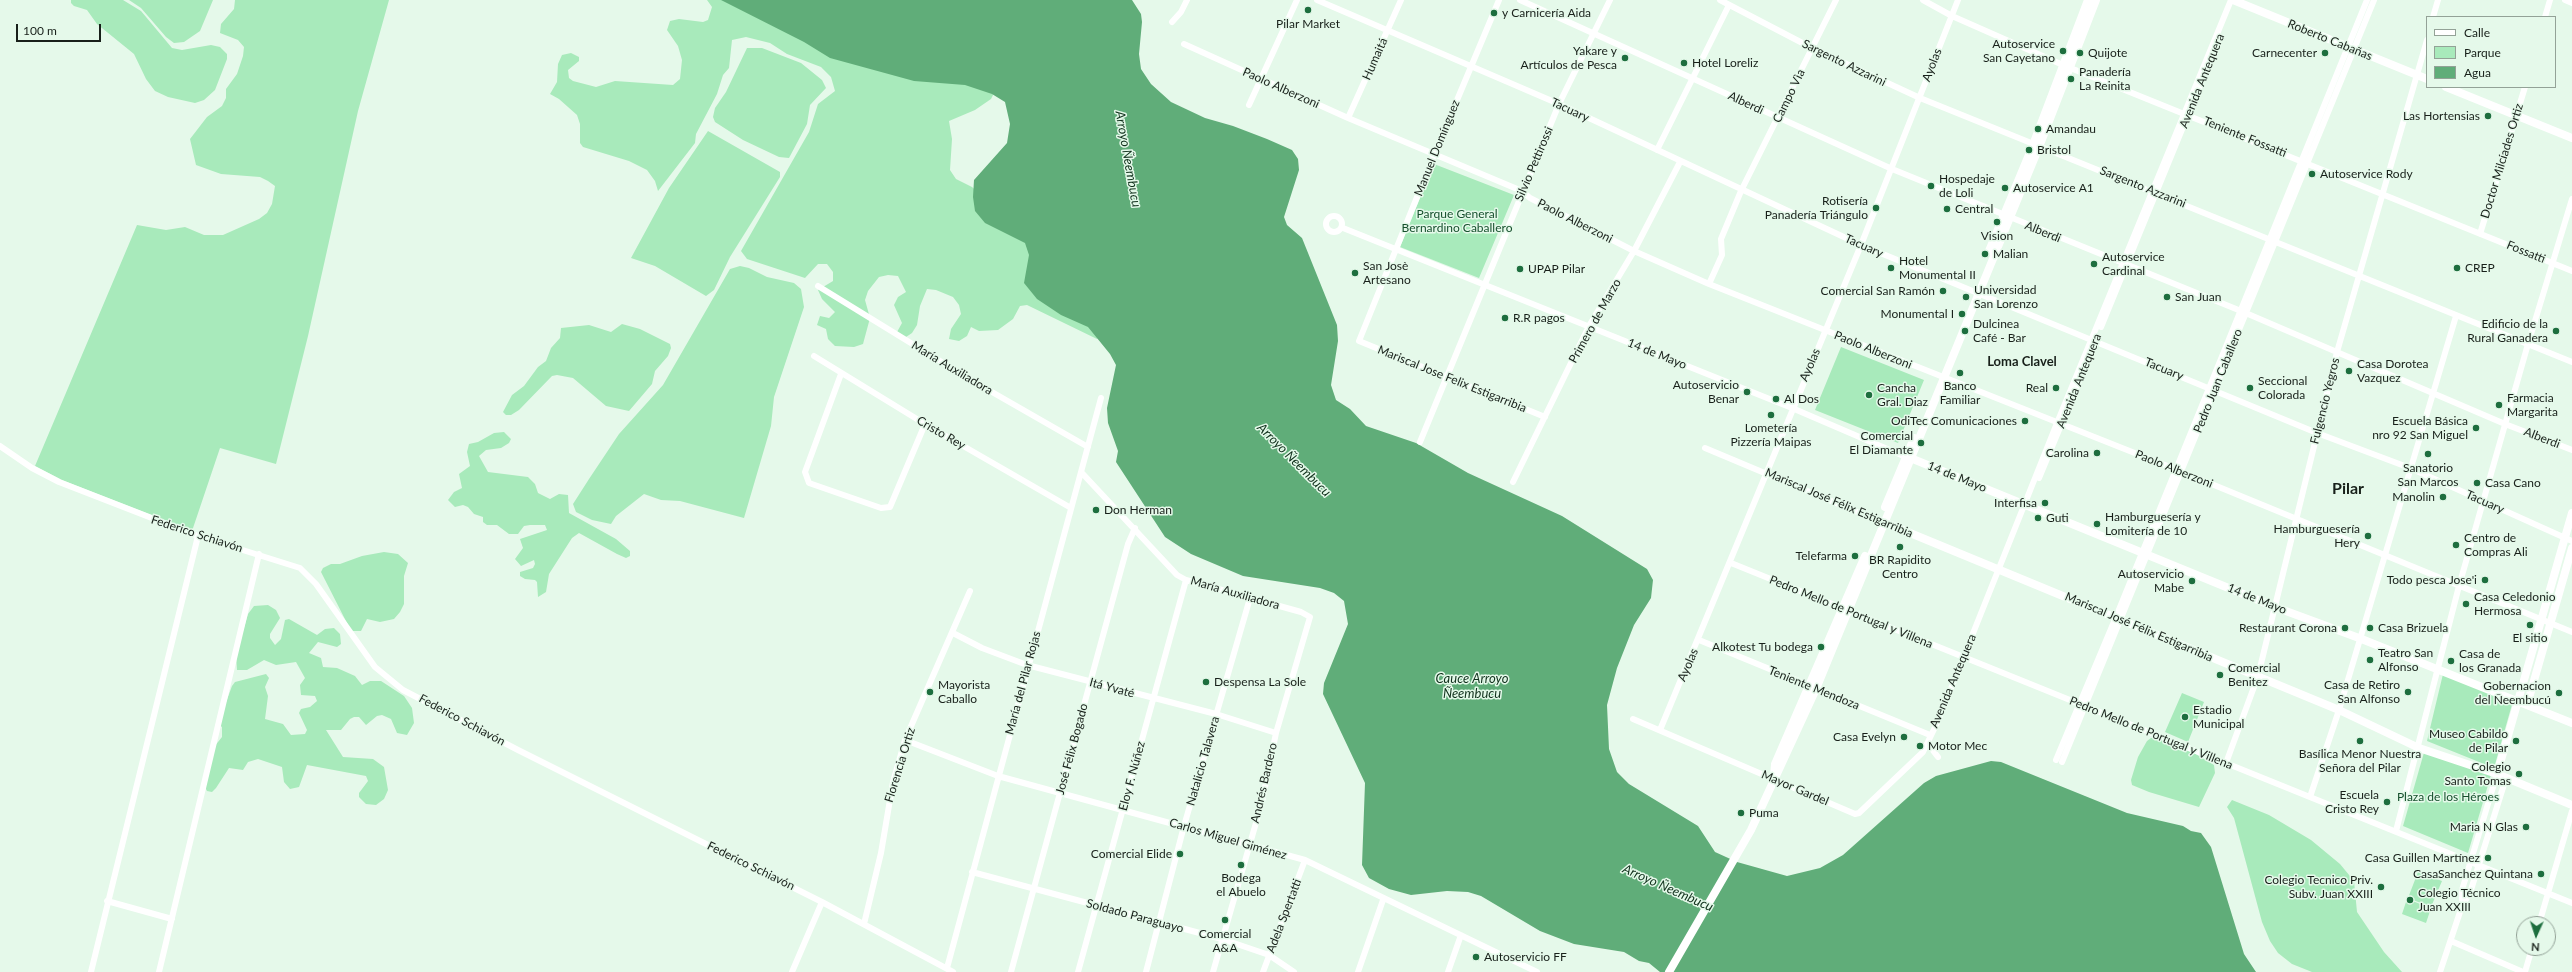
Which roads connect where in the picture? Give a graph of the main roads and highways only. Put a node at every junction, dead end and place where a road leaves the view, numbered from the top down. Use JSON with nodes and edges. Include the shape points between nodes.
{"nodes":[{"id":1,"x":2088,"y":0,"type":"edge"},
{"id":2,"x":2096,"y":0,"type":"edge"},
{"id":3,"x":2234,"y":0,"type":"edge"},
{"id":4,"x":2067,"y":66,"type":"junction"},
{"id":5,"x":2426,"y":79,"type":"edge"},
{"id":6,"x":2448,"y":88,"type":"edge"},
{"id":7,"x":2572,"y":138,"type":"edge"},
{"id":8,"x":1909,"y":458,"type":"junction"},
{"id":9,"x":2572,"y":513,"type":"edge"},
{"id":10,"x":1882,"y":522,"type":"junction"},
{"id":11,"x":2568,"y":539,"type":"edge"},
{"id":12,"x":2572,"y":548,"type":"edge"},
{"id":13,"x":2546,"y":622,"type":"junction"},
{"id":14,"x":2518,"y":702,"type":"junction"},
{"id":15,"x":2527,"y":705,"type":"junction"},
{"id":16,"x":2572,"y":723,"type":"edge"},
{"id":17,"x":2497,"y":774,"type":"junction"},
{"id":18,"x":2572,"y":805,"type":"edge"},
{"id":19,"x":1669,"y":972,"type":"edge"}],
"edges":[{"from":1,"to":4,"type":"main road"},
{"from":2,"to":4,"type":"main road"},
{"from":3,"to":5,"type":"main road","name":"Roberto Cabañas"},
{"from":4,"to":8,"type":"main road"},
{"from":6,"to":7,"type":"main road"},
{"from":8,"to":10,"type":"main road"},
{"from":8,"to":14,"type":"main road","name":"14 de Mayo","via":[[2275,607]]},
{"from":9,"to":11,"type":"main road"},
{"from":10,"to":17,"type":"main road","name":"Mariscal José Félix Estigarribia","via":[[2339,710],[2419,748]]},
{"from":10,"to":19,"type":"main road","via":[[1783,763],[1773,779],[1739,854]]},
{"from":11,"to":13,"type":"main road"},
{"from":12,"to":13,"type":"main road"},
{"from":13,"to":14,"type":"main road"},
{"from":13,"to":15,"type":"main road"},
{"from":14,"to":15,"type":"main road","name":"14 de Mayo"},
{"from":14,"to":17,"type":"main road"},
{"from":15,"to":16,"type":"main road","name":"14 de Mayo"},
{"from":17,"to":18,"type":"main road","name":"Mariscal José Félix Estigarribia"}]}
